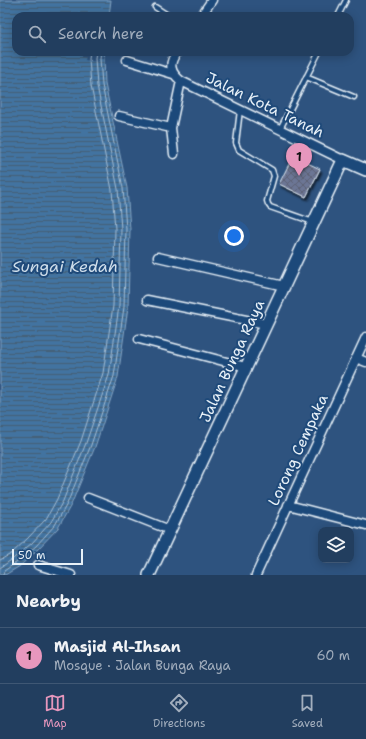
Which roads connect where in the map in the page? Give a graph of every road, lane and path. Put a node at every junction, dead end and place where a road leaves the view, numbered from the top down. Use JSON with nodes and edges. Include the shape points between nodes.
{"nodes":[{"id":1,"x":212,"y":0,"type":"edge"},
{"id":2,"x":346,"y":0,"type":"edge"},
{"id":3,"x":155,"y":7,"type":"dead end"},
{"id":4,"x":163,"y":12,"type":"edge"},
{"id":5,"x":204,"y":12,"type":"edge"},
{"id":6,"x":340,"y":12,"type":"edge"},
{"id":7,"x":174,"y":56,"type":"edge"},
{"id":8,"x":317,"y":56,"type":"edge"},
{"id":9,"x":127,"y":60,"type":"dead end"},
{"id":10,"x":174,"y":74,"type":"junction"},
{"id":11,"x":306,"y":77,"type":"junction"},
{"id":12,"x":181,"y":81,"type":"junction"},
{"id":13,"x":354,"y":97,"type":"dead end"},
{"id":14,"x":240,"y":110,"type":"junction"},
{"id":15,"x":119,"y":116,"type":"dead end"},
{"id":16,"x":172,"y":128,"type":"junction"},
{"id":17,"x":280,"y":129,"type":"junction"},
{"id":18,"x":174,"y":154,"type":"dead end"},
{"id":19,"x":343,"y":160,"type":"junction"},
{"id":20,"x":366,"y":170,"type":"edge"},
{"id":21,"x":314,"y":222,"type":"junction"},
{"id":22,"x":158,"y":257,"type":"dead end"},
{"id":23,"x":284,"y":286,"type":"junction"},
{"id":24,"x":147,"y":300,"type":"dead end"},
{"id":25,"x":266,"y":324,"type":"junction"},
{"id":26,"x":366,"y":337,"type":"edge"},
{"id":27,"x":139,"y":339,"type":"dead end"},
{"id":28,"x":356,"y":358,"type":"junction"},
{"id":29,"x":366,"y":362,"type":"edge"},
{"id":30,"x":246,"y":367,"type":"junction"},
{"id":31,"x":88,"y":498,"type":"dead end"},
{"id":32,"x":288,"y":505,"type":"junction"},
{"id":33,"x":366,"y":525,"type":"edge"},
{"id":34,"x":170,"y":530,"type":"junction"},
{"id":35,"x":38,"y":565,"type":"dead end"},
{"id":36,"x":70,"y":575,"type":"edge"},
{"id":37,"x":149,"y":575,"type":"edge"},
{"id":38,"x":256,"y":575,"type":"edge"}],
"edges":[{"from":1,"to":5,"type":"street"},
{"from":2,"to":6,"type":"lane"},
{"from":3,"to":4,"type":"lane"},
{"from":7,"to":10,"type":"street","via":[[172,63]]},
{"from":8,"to":11,"type":"lane"},
{"from":9,"to":10,"type":"street"},
{"from":10,"to":12,"type":"street","name":"Jalan Kota Tanah"},
{"from":11,"to":13,"type":"lane"},
{"from":11,"to":17,"type":"lane"},
{"from":12,"to":14,"type":"street","name":"Jalan Kota Tanah"},
{"from":12,"to":16,"type":"street"},
{"from":14,"to":17,"type":"street","name":"Jalan Kota Tanah"},
{"from":14,"to":21,"type":"lane","via":[[236,143],[239,150],[272,170],[274,176],[268,204]]},
{"from":15,"to":16,"type":"street"},
{"from":16,"to":18,"type":"street"},
{"from":17,"to":19,"type":"street","name":"Jalan Kota Tanah"},
{"from":19,"to":20,"type":"street","name":"Jalan Kota Tanah"},
{"from":19,"to":21,"type":"street","name":"Jalan Bunga Raya"},
{"from":21,"to":23,"type":"street","name":"Jalan Bunga Raya"},
{"from":22,"to":23,"type":"street"},
{"from":23,"to":25,"type":"street","name":"Jalan Bunga Raya"},
{"from":24,"to":25,"type":"street"},
{"from":25,"to":30,"type":"street","name":"Jalan Bunga Raya"},
{"from":26,"to":28,"type":"street","name":"Lorong Cempaka"},
{"from":27,"to":30,"type":"street"},
{"from":28,"to":29,"type":"street"},
{"from":28,"to":32,"type":"street","name":"Lorong Cempaka"},
{"from":30,"to":34,"type":"street","name":"Jalan Bunga Raya"},
{"from":31,"to":34,"type":"street"},
{"from":32,"to":33,"type":"street"},
{"from":32,"to":38,"type":"street","name":"Lorong Cempaka"},
{"from":34,"to":37,"type":"street","name":"Jalan Bunga Raya"},
{"from":35,"to":36,"type":"street"}]}
